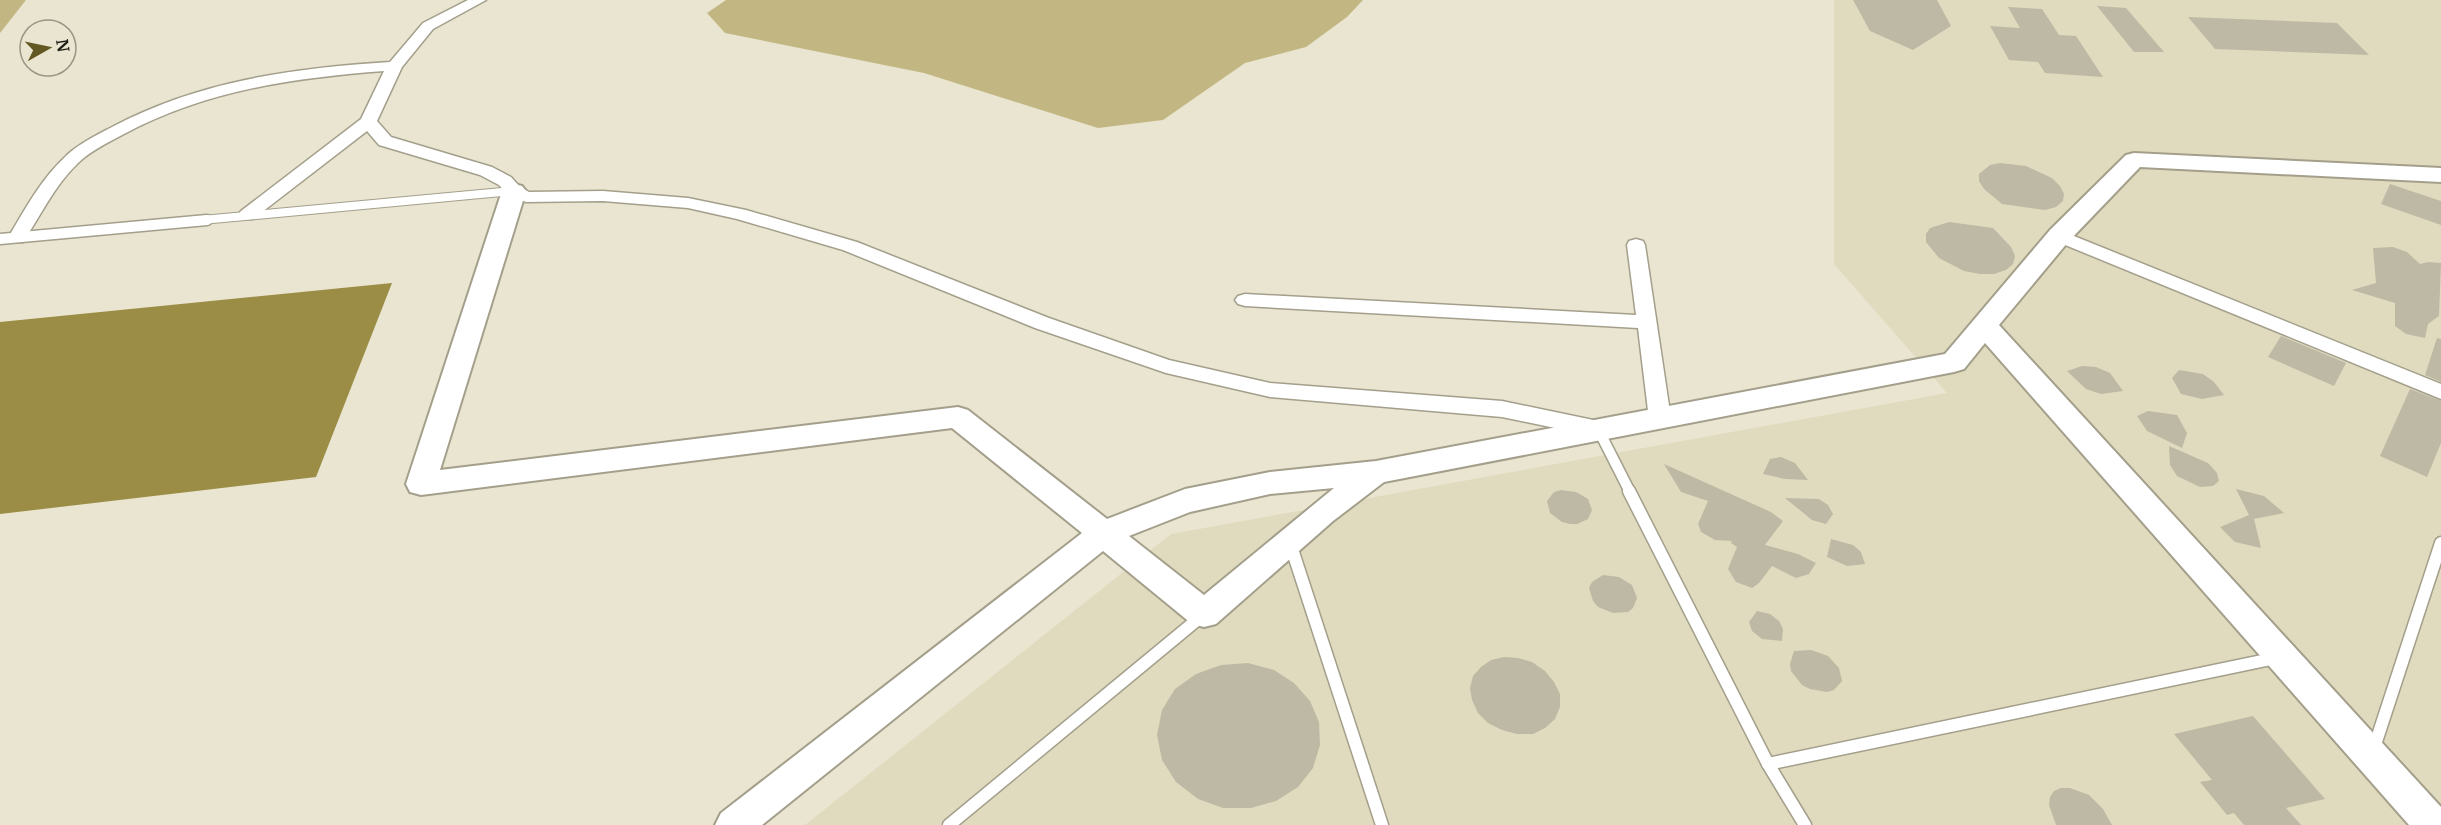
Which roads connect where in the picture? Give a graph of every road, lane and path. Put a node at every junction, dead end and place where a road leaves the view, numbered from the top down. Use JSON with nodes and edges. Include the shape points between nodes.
{"nodes":[{"id":1,"x":479,"y":0,"type":"edge"},
{"id":2,"x":395,"y":66,"type":"junction"},
{"id":3,"x":368,"y":122,"type":"junction"},
{"id":4,"x":2441,"y":175,"type":"edge"},
{"id":5,"x":514,"y":191,"type":"junction"},
{"id":6,"x":247,"y":215,"type":"junction"},
{"id":7,"x":2059,"y":236,"type":"junction"},
{"id":8,"x":17,"y":238,"type":"junction"},
{"id":9,"x":0,"y":239,"type":"edge"},
{"id":10,"x":1636,"y":245,"type":"dead end"},
{"id":11,"x":1245,"y":300,"type":"dead end"},
{"id":12,"x":1646,"y":322,"type":"junction"},
{"id":13,"x":1985,"y":326,"type":"junction"},
{"id":14,"x":2441,"y":392,"type":"edge"},
{"id":15,"x":1660,"y":418,"type":"junction"},
{"id":16,"x":1598,"y":429,"type":"junction"},
{"id":17,"x":1376,"y":472,"type":"junction"},
{"id":18,"x":1104,"y":533,"type":"junction"},
{"id":19,"x":1290,"y":543,"type":"junction"},
{"id":20,"x":2441,"y":543,"type":"edge"},
{"id":21,"x":1204,"y":614,"type":"junction"},
{"id":22,"x":2282,"y":657,"type":"junction"},
{"id":23,"x":2371,"y":757,"type":"junction"},
{"id":24,"x":1768,"y":764,"type":"junction"},
{"id":25,"x":734,"y":825,"type":"edge"},
{"id":26,"x":949,"y":825,"type":"edge"},
{"id":27,"x":1382,"y":825,"type":"edge"},
{"id":28,"x":1805,"y":825,"type":"edge"},
{"id":29,"x":2433,"y":825,"type":"edge"}],
"edges":[{"from":1,"to":2,"type":"street","via":[[428,26]]},
{"from":2,"to":3,"type":"street"},
{"from":2,"to":8,"type":"street","via":[[298,73],[214,90],[125,126],[72,158]]},
{"from":3,"to":5,"type":"street","via":[[385,141],[486,171]]},
{"from":3,"to":6,"type":"street"},
{"from":4,"to":7,"type":"street","via":[[2134,160]]},
{"from":5,"to":6,"type":"lane"},
{"from":5,"to":16,"type":"street","via":[[540,198],[603,196],[688,203],[740,214],[850,246],[1042,323],[1166,366],[1270,390],[1502,409]]},
{"from":5,"to":18,"type":"street","via":[[421,484],[958,417]]},
{"from":6,"to":8,"type":"lane"},
{"from":7,"to":13,"type":"street"},
{"from":7,"to":14,"type":"street"},
{"from":8,"to":9,"type":"lane"},
{"from":10,"to":12,"type":"street"},
{"from":11,"to":12,"type":"street"},
{"from":12,"to":15,"type":"street"},
{"from":13,"to":15,"type":"street","via":[[1954,362]]},
{"from":13,"to":22,"type":"street"},
{"from":15,"to":16,"type":"street"},
{"from":16,"to":17,"type":"street"},
{"from":16,"to":24,"type":"lane"},
{"from":17,"to":18,"type":"street","via":[[1270,483],[1185,501]]},
{"from":17,"to":19,"type":"street"},
{"from":18,"to":21,"type":"street"},
{"from":18,"to":25,"type":"street"},
{"from":19,"to":21,"type":"street"},
{"from":19,"to":27,"type":"lane"},
{"from":20,"to":23,"type":"lane"},
{"from":21,"to":26,"type":"lane"},
{"from":22,"to":23,"type":"street"},
{"from":22,"to":24,"type":"lane"},
{"from":23,"to":29,"type":"street"},
{"from":24,"to":28,"type":"lane"}]}
